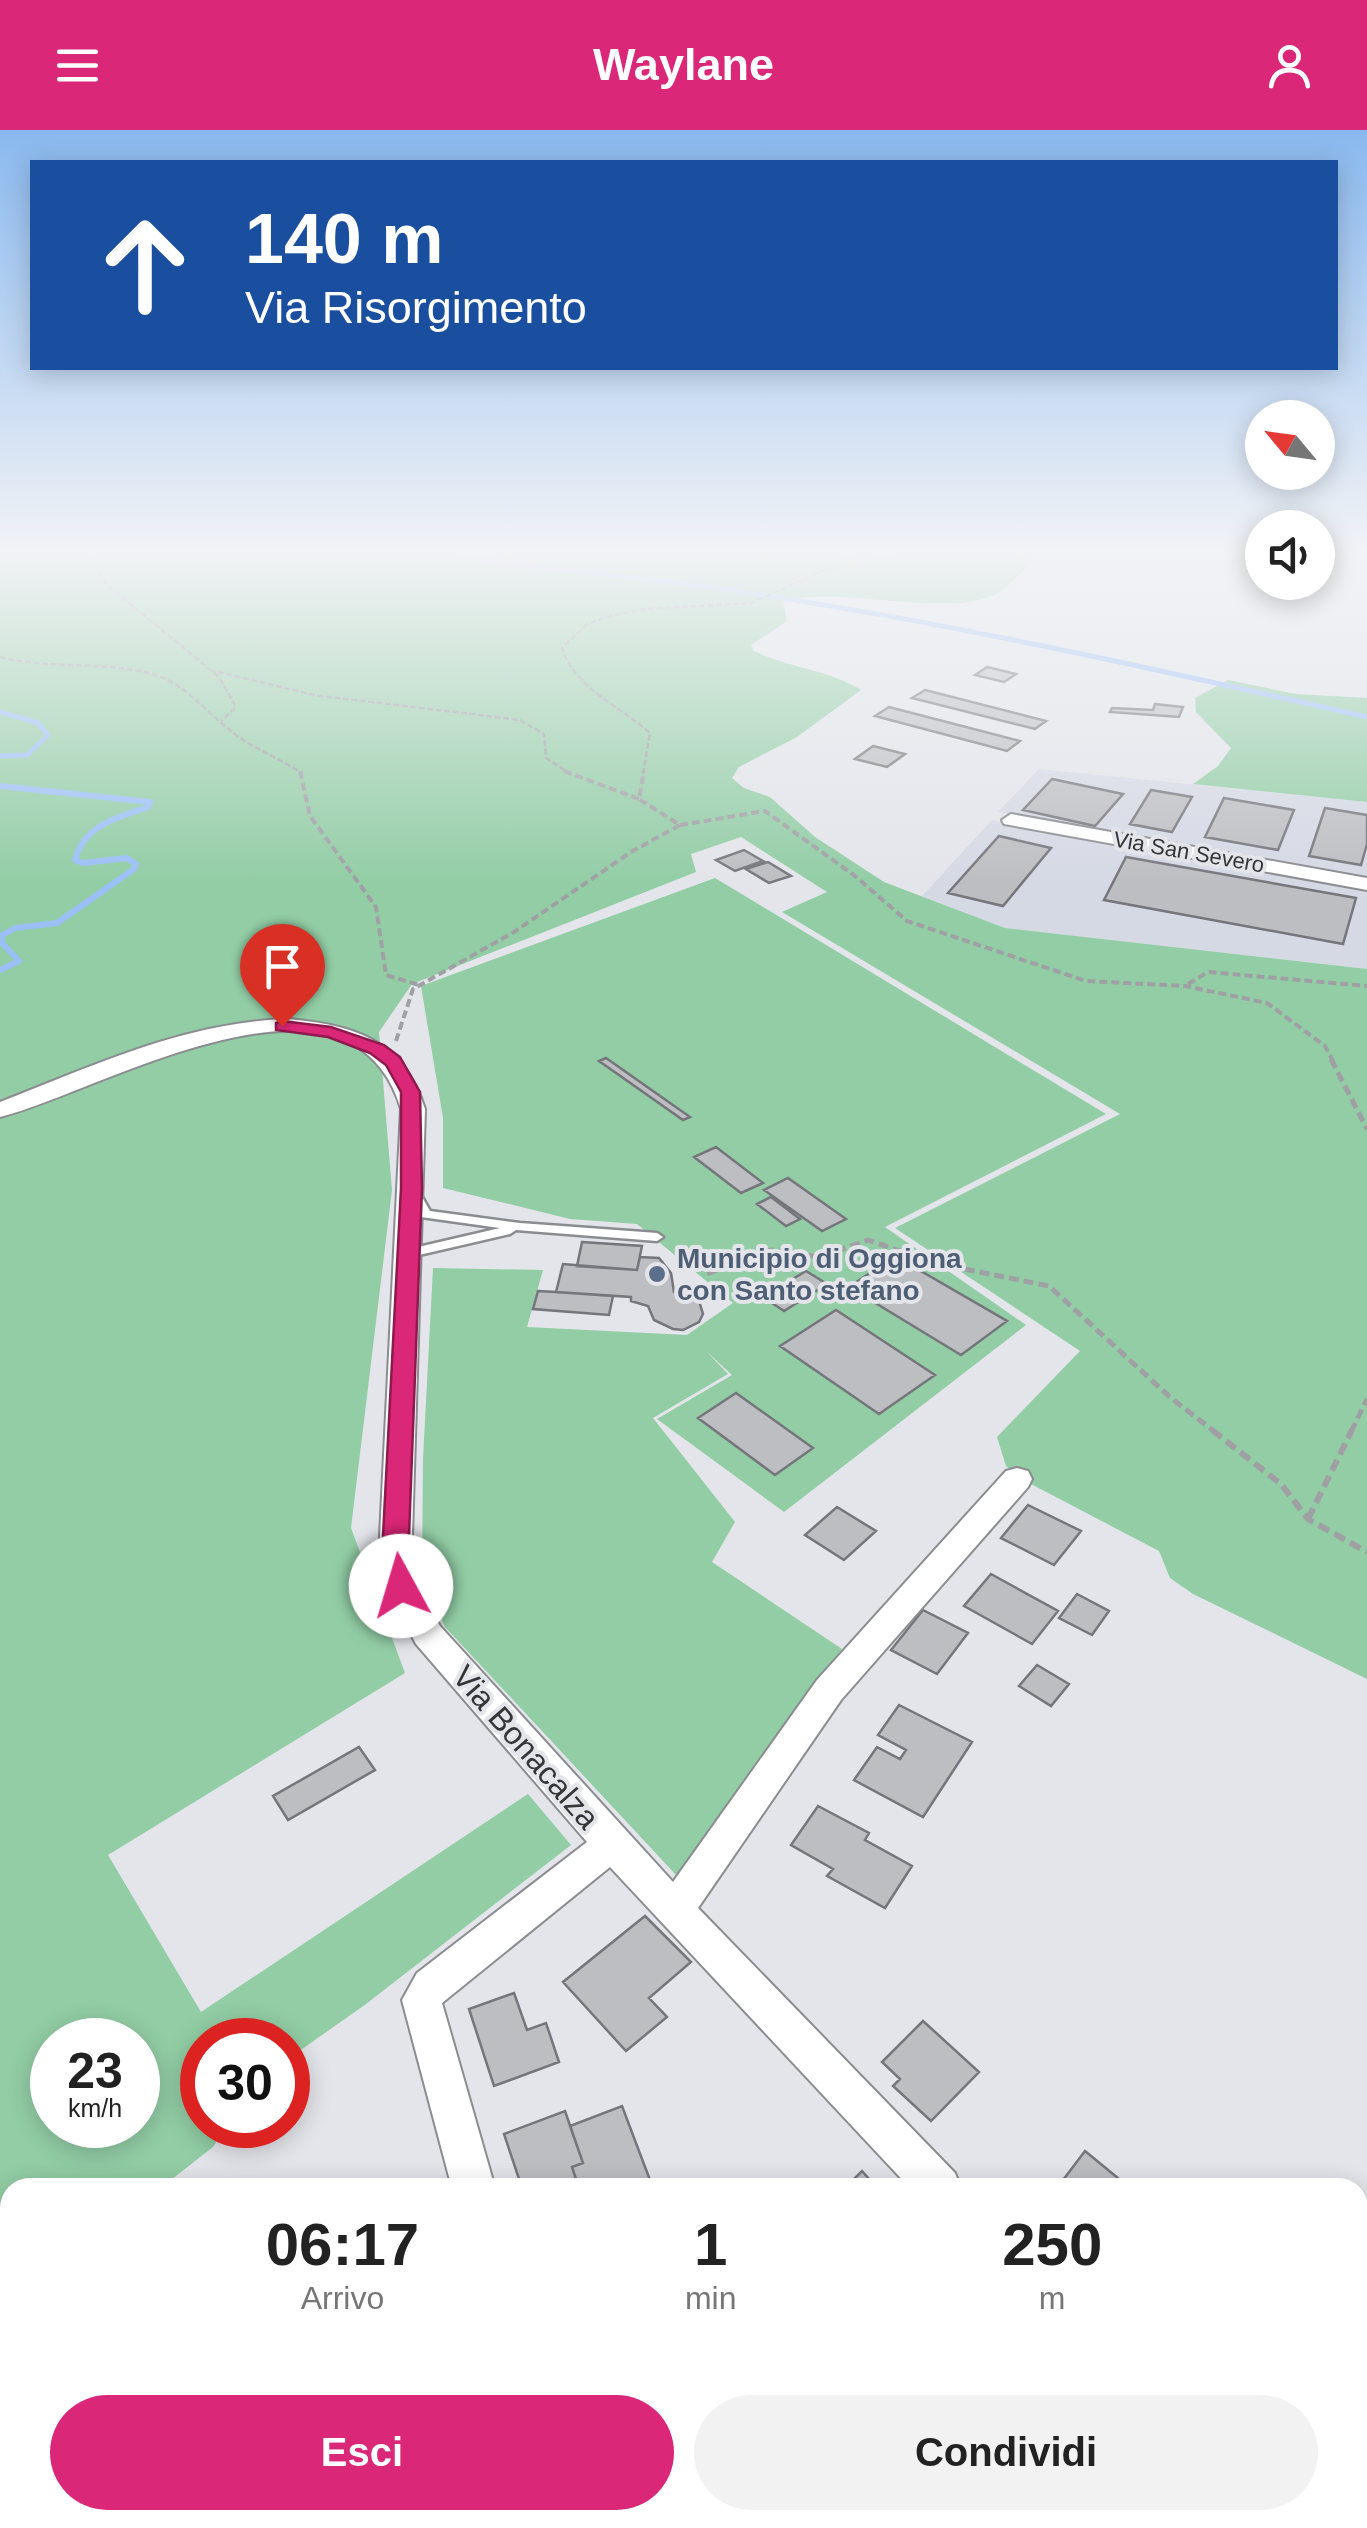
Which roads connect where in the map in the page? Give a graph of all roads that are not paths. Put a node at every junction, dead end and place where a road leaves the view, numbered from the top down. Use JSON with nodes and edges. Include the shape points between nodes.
{"nodes":[{"id":1,"x":1011,"y":820,"type":"dead end"},
{"id":2,"x":1367,"y":884,"type":"edge"},
{"id":3,"x":0,"y":1110,"type":"edge"},
{"id":4,"x":412,"y":1188,"type":"junction"},
{"id":5,"x":520,"y":1228,"type":"junction"},
{"id":6,"x":656,"y":1237,"type":"dead end"},
{"id":7,"x":406,"y":1254,"type":"junction"},
{"id":8,"x":1017,"y":1479,"type":"dead end"},
{"id":9,"x":612,"y":1844,"type":"junction"},
{"id":10,"x":674,"y":1910,"type":"junction"},
{"id":11,"x":471,"y":2178,"type":"edge"},
{"id":12,"x":930,"y":2178,"type":"edge"}],
"edges":[{"from":1,"to":2,"type":"street","name":"Via San Severo"},
{"from":3,"to":4,"type":"street","name":"Via Bonacalza","via":[[236,1030],[331,1032],[388,1057],[405,1076]]},
{"from":4,"to":5,"type":"lane","via":[[426,1214]]},
{"from":4,"to":7,"type":"street","name":"Via Bonacalza"},
{"from":5,"to":6,"type":"lane"},
{"from":5,"to":7,"type":"lane"},
{"from":7,"to":9,"type":"street","name":"Via Bonacalza","via":[[396,1536],[401,1586],[428,1635]]},
{"from":8,"to":10,"type":"street","via":[[829,1690]]},
{"from":9,"to":10,"type":"street","name":"Via Bonacalza"},
{"from":9,"to":11,"type":"street","via":[[431,1986],[422,2000]]},
{"from":10,"to":12,"type":"street","name":"Via Bonacalza"}]}
